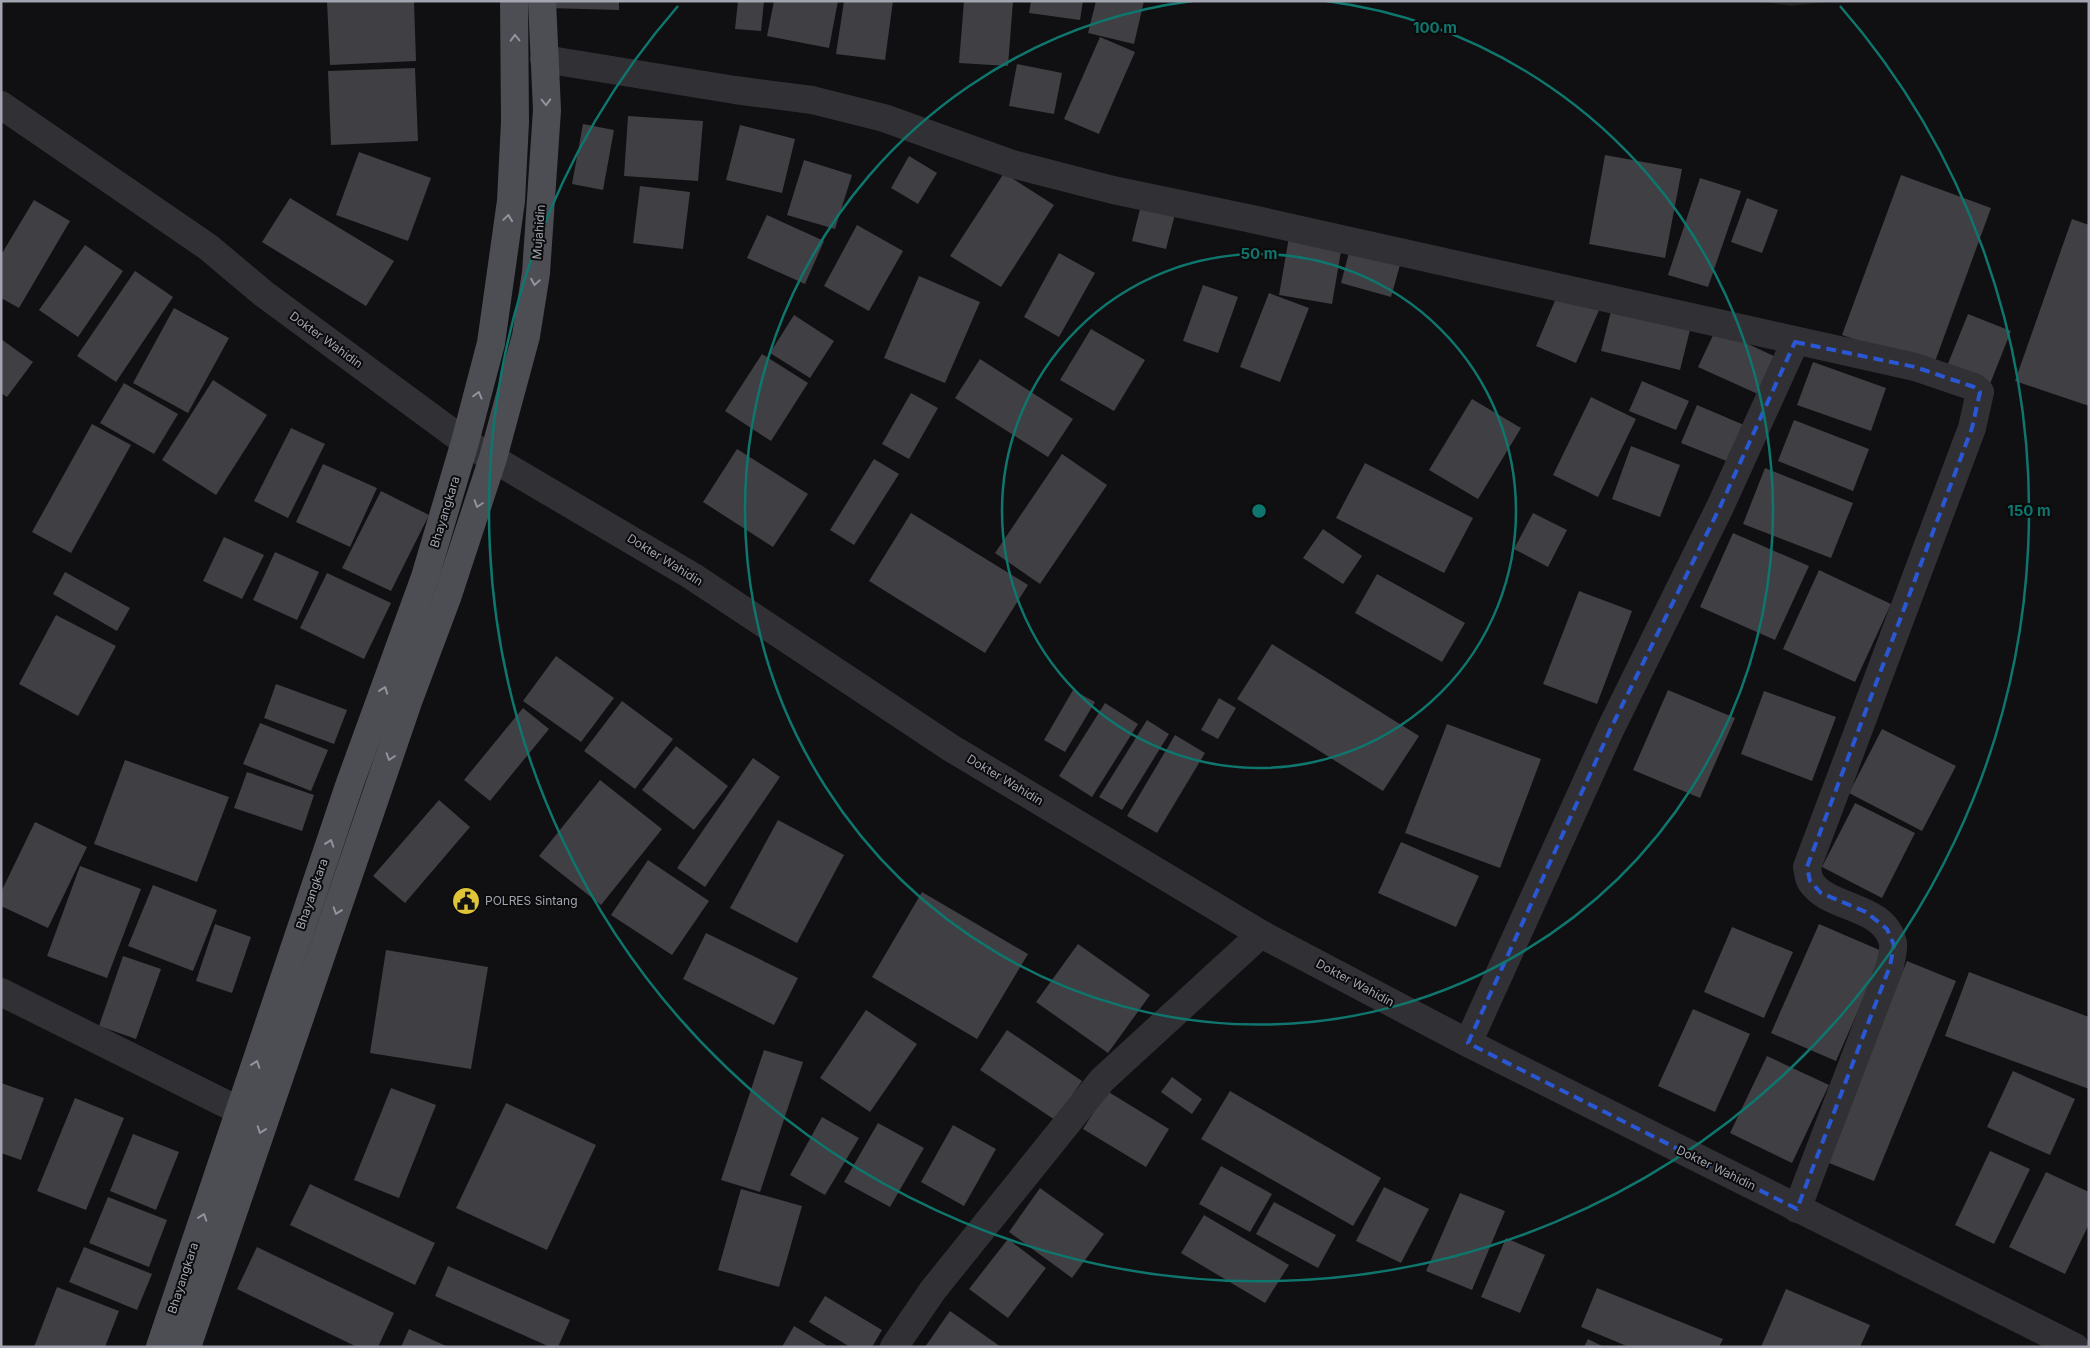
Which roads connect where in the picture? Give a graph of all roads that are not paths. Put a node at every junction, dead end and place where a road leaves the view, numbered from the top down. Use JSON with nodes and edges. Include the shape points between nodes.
{"nodes":[{"id":1,"x":514,"y":1,"type":"edge"},
{"id":2,"x":542,"y":1,"type":"edge"},
{"id":3,"x":544,"y":59,"type":"junction"},
{"id":4,"x":1,"y":105,"type":"edge"},
{"id":5,"x":1795,"y":342,"type":"junction"},
{"id":6,"x":465,"y":442,"type":"junction"},
{"id":7,"x":493,"y":458,"type":"junction"},
{"id":8,"x":1262,"y":934,"type":"junction"},
{"id":9,"x":1,"y":992,"type":"edge"},
{"id":10,"x":1468,"y":1043,"type":"junction"},
{"id":11,"x":240,"y":1111,"type":"junction"},
{"id":12,"x":1797,"y":1209,"type":"junction"},
{"id":13,"x":160,"y":1347,"type":"edge"},
{"id":14,"x":187,"y":1347,"type":"edge"},
{"id":15,"x":894,"y":1347,"type":"edge"},
{"id":16,"x":2074,"y":1347,"type":"edge"}],
"edges":[{"from":6,"to":1,"type":"main road","one_way":true,"via":[[491,342],[511,201],[515,122]]},
{"from":2,"to":3,"type":"main road","name":"Mujahidin"},
{"from":3,"to":5,"type":"street","via":[[812,100],[884,118],[1012,164],[1113,190]]},
{"from":3,"to":7,"type":"main road","name":"Mujahidin","one_way":true,"via":[[546,110],[536,273],[526,336]]},
{"from":4,"to":6,"type":"street","name":"Dokter Wahidin","via":[[208,247],[264,294]]},
{"from":5,"to":10,"type":"street","via":[[1720,507],[1610,730]]},
{"from":5,"to":12,"type":"street","via":[[1915,368],[1974,387],[1980,392],[1972,428],[1807,867],[1810,881],[1820,893],[1866,912],[1887,929],[1894,945],[1890,966]]},
{"from":6,"to":7,"type":"street","name":"Dokter Wahidin"},
{"from":11,"to":6,"type":"main road","name":"Bhayangkara","one_way":true,"via":[[350,784],[425,577]]},
{"from":7,"to":8,"type":"street","name":"Dokter Wahidin","via":[[692,576],[951,748]]},
{"from":7,"to":14,"type":"main road","name":"Bhayangkara","one_way":true},
{"from":8,"to":10,"type":"street","name":"Dokter Wahidin"},
{"from":8,"to":15,"type":"street","via":[[1102,1080],[933,1290]]},
{"from":9,"to":11,"type":"street"},
{"from":10,"to":12,"type":"street","name":"Dokter Wahidin"},
{"from":13,"to":11,"type":"main road","name":"Bhayangkara","one_way":true},
{"from":12,"to":16,"type":"street","name":"Dokter Wahidin"}]}
